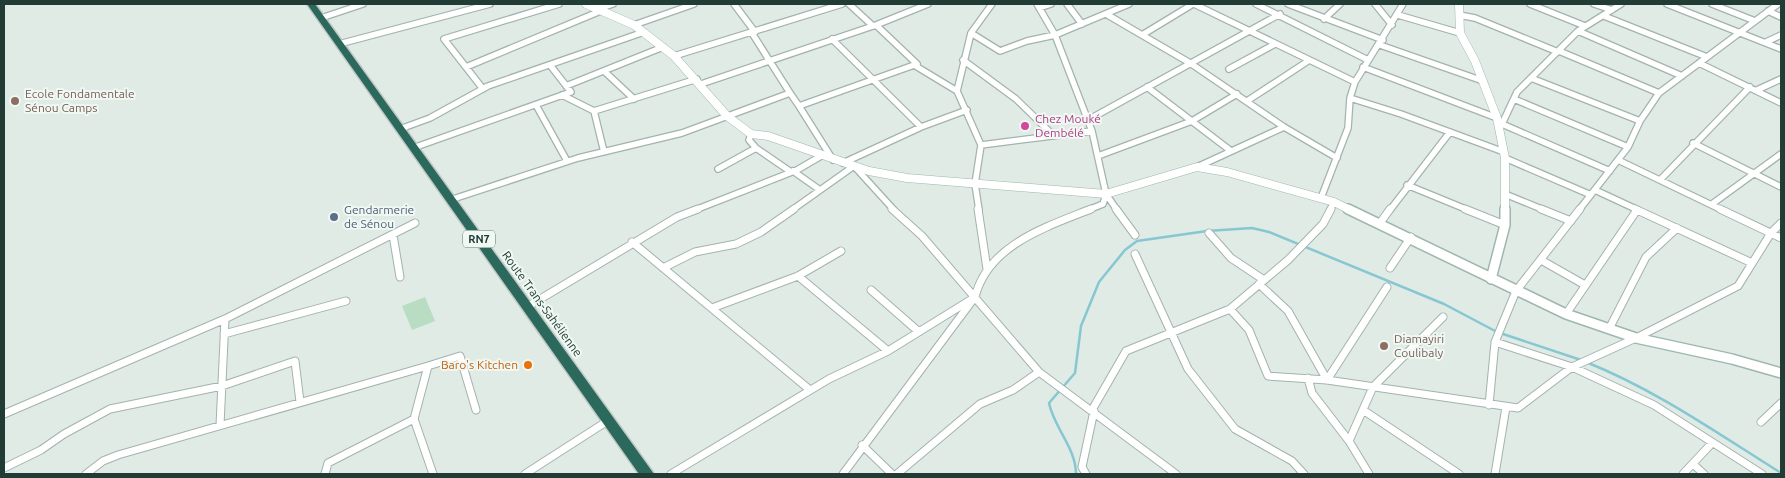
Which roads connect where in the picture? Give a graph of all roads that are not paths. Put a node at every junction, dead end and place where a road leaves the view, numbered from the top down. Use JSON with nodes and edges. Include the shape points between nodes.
{"nodes":[{"id":1,"x":311,"y":4,"type":"edge"},
{"id":2,"x":363,"y":4,"type":"edge"},
{"id":3,"x":490,"y":4,"type":"edge"},
{"id":4,"x":559,"y":4,"type":"edge"},
{"id":5,"x":586,"y":4,"type":"edge"},
{"id":6,"x":612,"y":4,"type":"edge"},
{"id":7,"x":694,"y":4,"type":"edge"},
{"id":8,"x":734,"y":4,"type":"edge"},
{"id":9,"x":842,"y":4,"type":"edge"},
{"id":10,"x":849,"y":4,"type":"edge"},
{"id":11,"x":928,"y":4,"type":"edge"},
{"id":12,"x":992,"y":4,"type":"edge"},
{"id":13,"x":1052,"y":4,"type":"edge"},
{"id":14,"x":1067,"y":4,"type":"edge"},
{"id":15,"x":1129,"y":4,"type":"edge"},
{"id":16,"x":1194,"y":4,"type":"edge"},
{"id":17,"x":1256,"y":4,"type":"edge"},
{"id":18,"x":1288,"y":4,"type":"edge"},
{"id":19,"x":1340,"y":4,"type":"edge"},
{"id":20,"x":1376,"y":4,"type":"edge"},
{"id":21,"x":1403,"y":4,"type":"edge"},
{"id":22,"x":1459,"y":4,"type":"edge"},
{"id":23,"x":1530,"y":4,"type":"edge"},
{"id":24,"x":1594,"y":4,"type":"edge"},
{"id":25,"x":1621,"y":4,"type":"edge"},
{"id":26,"x":1667,"y":4,"type":"edge"},
{"id":27,"x":1712,"y":4,"type":"edge"},
{"id":28,"x":1765,"y":4,"type":"edge"},
{"id":29,"x":1038,"y":6,"type":"edge"},
{"id":30,"x":601,"y":7,"type":"edge"},
{"id":31,"x":1773,"y":7,"type":"edge"},
{"id":32,"x":1612,"y":10,"type":"junction"},
{"id":33,"x":1106,"y":14,"type":"junction"},
{"id":34,"x":1280,"y":14,"type":"junction"},
{"id":35,"x":1398,"y":15,"type":"junction"},
{"id":36,"x":1459,"y":15,"type":"junction"},
{"id":37,"x":1604,"y":16,"type":"junction"},
{"id":38,"x":1781,"y":16,"type":"edge"},
{"id":39,"x":321,"y":18,"type":"junction"},
{"id":40,"x":1324,"y":19,"type":"junction"},
{"id":41,"x":1755,"y":21,"type":"junction"},
{"id":42,"x":1082,"y":24,"type":"junction"},
{"id":43,"x":634,"y":25,"type":"junction"},
{"id":44,"x":1392,"y":25,"type":"junction"},
{"id":45,"x":874,"y":26,"type":"junction"},
{"id":46,"x":1585,"y":26,"type":"junction"},
{"id":47,"x":1250,"y":30,"type":"junction"},
{"id":48,"x":1578,"y":31,"type":"junction"},
{"id":49,"x":644,"y":32,"type":"junction"},
{"id":50,"x":753,"y":32,"type":"junction"},
{"id":51,"x":1740,"y":32,"type":"junction"},
{"id":52,"x":971,"y":33,"type":"junction"},
{"id":53,"x":1460,"y":33,"type":"junction"},
{"id":54,"x":1054,"y":35,"type":"junction"},
{"id":55,"x":1142,"y":35,"type":"junction"},
{"id":56,"x":1781,"y":35,"type":"edge"},
{"id":57,"x":832,"y":39,"type":"junction"},
{"id":58,"x":1766,"y":42,"type":"junction"},
{"id":59,"x":1381,"y":43,"type":"junction"},
{"id":60,"x":339,"y":44,"type":"junction"},
{"id":61,"x":1275,"y":44,"type":"junction"},
{"id":62,"x":663,"y":47,"type":"junction"},
{"id":63,"x":1781,"y":49,"type":"edge"},
{"id":64,"x":1558,"y":51,"type":"junction"},
{"id":65,"x":674,"y":56,"type":"junction"},
{"id":66,"x":1707,"y":57,"type":"junction"},
{"id":67,"x":768,"y":60,"type":"junction"},
{"id":68,"x":963,"y":60,"type":"junction"},
{"id":69,"x":1368,"y":60,"type":"junction"},
{"id":70,"x":1308,"y":61,"type":"junction"},
{"id":71,"x":1190,"y":63,"type":"junction"},
{"id":72,"x":1699,"y":63,"type":"junction"},
{"id":73,"x":550,"y":65,"type":"junction"},
{"id":74,"x":914,"y":65,"type":"junction"},
{"id":75,"x":1363,"y":67,"type":"junction"},
{"id":76,"x":466,"y":68,"type":"junction"},
{"id":77,"x":1229,"y":69,"type":"dead end"},
{"id":78,"x":604,"y":71,"type":"junction"},
{"id":79,"x":1682,"y":76,"type":"junction"},
{"id":80,"x":1531,"y":78,"type":"junction"},
{"id":81,"x":1781,"y":79,"type":"edge"},
{"id":82,"x":872,"y":80,"type":"junction"},
{"id":83,"x":1483,"y":81,"type":"junction"},
{"id":84,"x":699,"y":82,"type":"junction"},
{"id":85,"x":1355,"y":82,"type":"junction"},
{"id":86,"x":566,"y":86,"type":"junction"},
{"id":87,"x":1147,"y":87,"type":"junction"},
{"id":88,"x":1750,"y":87,"type":"junction"},
{"id":89,"x":483,"y":89,"type":"junction"},
{"id":90,"x":1757,"y":90,"type":"junction"},
{"id":91,"x":957,"y":91,"type":"junction"},
{"id":92,"x":790,"y":93,"type":"junction"},
{"id":93,"x":1659,"y":93,"type":"junction"},
{"id":94,"x":1237,"y":94,"type":"junction"},
{"id":95,"x":562,"y":95,"type":"junction"},
{"id":96,"x":1350,"y":98,"type":"junction"},
{"id":97,"x":1514,"y":98,"type":"junction"},
{"id":98,"x":634,"y":99,"type":"junction"},
{"id":99,"x":1247,"y":101,"type":"junction"},
{"id":100,"x":1781,"y":103,"type":"edge"},
{"id":101,"x":536,"y":105,"type":"junction"},
{"id":102,"x":799,"y":106,"type":"junction"},
{"id":103,"x":966,"y":110,"type":"junction"},
{"id":104,"x":594,"y":111,"type":"junction"},
{"id":105,"x":727,"y":116,"type":"junction"},
{"id":106,"x":1088,"y":120,"type":"junction"},
{"id":107,"x":1192,"y":121,"type":"junction"},
{"id":108,"x":1499,"y":122,"type":"junction"},
{"id":109,"x":1640,"y":122,"type":"junction"},
{"id":110,"x":921,"y":127,"type":"junction"},
{"id":111,"x":1284,"y":128,"type":"junction"},
{"id":112,"x":400,"y":130,"type":"junction"},
{"id":113,"x":1092,"y":131,"type":"junction"},
{"id":114,"x":1450,"y":132,"type":"junction"},
{"id":115,"x":751,"y":134,"type":"junction"},
{"id":116,"x":1054,"y":136,"type":"junction"},
{"id":117,"x":1693,"y":143,"type":"junction"},
{"id":118,"x":981,"y":145,"type":"junction"},
{"id":119,"x":1628,"y":146,"type":"junction"},
{"id":120,"x":413,"y":148,"type":"junction"},
{"id":121,"x":756,"y":148,"type":"junction"},
{"id":122,"x":1231,"y":151,"type":"junction"},
{"id":123,"x":604,"y":152,"type":"junction"},
{"id":124,"x":1781,"y":154,"type":"edge"},
{"id":125,"x":1504,"y":155,"type":"junction"},
{"id":126,"x":821,"y":156,"type":"junction"},
{"id":127,"x":1098,"y":156,"type":"junction"},
{"id":128,"x":1337,"y":158,"type":"junction"},
{"id":129,"x":833,"y":160,"type":"junction"},
{"id":130,"x":1618,"y":160,"type":"junction"},
{"id":131,"x":568,"y":162,"type":"junction"},
{"id":132,"x":843,"y":163,"type":"junction"},
{"id":133,"x":854,"y":166,"type":"junction"},
{"id":134,"x":1197,"y":167,"type":"junction"},
{"id":135,"x":718,"y":169,"type":"dead end"},
{"id":136,"x":1610,"y":171,"type":"junction"},
{"id":137,"x":792,"y":172,"type":"junction"},
{"id":138,"x":1754,"y":173,"type":"junction"},
{"id":139,"x":1661,"y":179,"type":"junction"},
{"id":140,"x":975,"y":184,"type":"junction"},
{"id":141,"x":1407,"y":186,"type":"junction"},
{"id":142,"x":1781,"y":187,"type":"edge"},
{"id":143,"x":820,"y":190,"type":"junction"},
{"id":144,"x":1593,"y":192,"type":"junction"},
{"id":145,"x":1106,"y":194,"type":"junction"},
{"id":146,"x":1505,"y":194,"type":"junction"},
{"id":147,"x":1321,"y":198,"type":"junction"},
{"id":148,"x":450,"y":200,"type":"junction"},
{"id":149,"x":1334,"y":202,"type":"junction"},
{"id":150,"x":1712,"y":204,"type":"junction"},
{"id":151,"x":1637,"y":210,"type":"junction"},
{"id":152,"x":1571,"y":221,"type":"junction"},
{"id":153,"x":416,"y":223,"type":"dead end"},
{"id":154,"x":1380,"y":223,"type":"junction"},
{"id":155,"x":1781,"y":223,"type":"edge"},
{"id":156,"x":1505,"y":225,"type":"junction"},
{"id":157,"x":1677,"y":228,"type":"junction"},
{"id":158,"x":1209,"y":233,"type":"dead end"},
{"id":159,"x":1771,"y":233,"type":"junction"},
{"id":160,"x":393,"y":235,"type":"junction"},
{"id":161,"x":1135,"y":235,"type":"dead end"},
{"id":162,"x":1411,"y":237,"type":"junction"},
{"id":163,"x":1781,"y":238,"type":"edge"},
{"id":164,"x":632,"y":242,"type":"junction"},
{"id":165,"x":841,"y":251,"type":"dead end"},
{"id":166,"x":1135,"y":254,"type":"dead end"},
{"id":167,"x":1541,"y":260,"type":"junction"},
{"id":168,"x":1752,"y":263,"type":"junction"},
{"id":169,"x":663,"y":268,"type":"junction"},
{"id":170,"x":1390,"y":268,"type":"dead end"},
{"id":171,"x":987,"y":269,"type":"junction"},
{"id":172,"x":798,"y":276,"type":"junction"},
{"id":173,"x":400,"y":277,"type":"dead end"},
{"id":174,"x":1491,"y":279,"type":"junction"},
{"id":175,"x":1262,"y":282,"type":"junction"},
{"id":176,"x":1586,"y":285,"type":"junction"},
{"id":177,"x":1387,"y":287,"type":"dead end"},
{"id":178,"x":871,"y":290,"type":"dead end"},
{"id":179,"x":1516,"y":292,"type":"junction"},
{"id":180,"x":975,"y":297,"type":"junction"},
{"id":181,"x":346,"y":301,"type":"dead end"},
{"id":182,"x":527,"y":307,"type":"junction"},
{"id":183,"x":712,"y":308,"type":"junction"},
{"id":184,"x":1230,"y":308,"type":"junction"},
{"id":185,"x":1566,"y":314,"type":"junction"},
{"id":186,"x":1443,"y":316,"type":"dead end"},
{"id":187,"x":225,"y":319,"type":"junction"},
{"id":188,"x":1609,"y":329,"type":"junction"},
{"id":189,"x":919,"y":332,"type":"junction"},
{"id":190,"x":1171,"y":333,"type":"junction"},
{"id":191,"x":224,"y":334,"type":"junction"},
{"id":192,"x":1636,"y":338,"type":"junction"},
{"id":193,"x":1495,"y":342,"type":"junction"},
{"id":194,"x":888,"y":351,"type":"junction"},
{"id":195,"x":428,"y":366,"type":"junction"},
{"id":196,"x":1572,"y":367,"type":"junction"},
{"id":197,"x":1039,"y":372,"type":"junction"},
{"id":198,"x":1781,"y":374,"type":"edge"},
{"id":199,"x":1308,"y":378,"type":"junction"},
{"id":200,"x":1328,"y":380,"type":"junction"},
{"id":201,"x":222,"y":386,"type":"junction"},
{"id":202,"x":1373,"y":387,"type":"junction"},
{"id":203,"x":810,"y":390,"type":"junction"},
{"id":204,"x":300,"y":402,"type":"junction"},
{"id":205,"x":1781,"y":403,"type":"edge"},
{"id":206,"x":1489,"y":405,"type":"junction"},
{"id":207,"x":1506,"y":406,"type":"junction"},
{"id":208,"x":476,"y":410,"type":"dead end"},
{"id":209,"x":1363,"y":410,"type":"junction"},
{"id":210,"x":1093,"y":411,"type":"junction"},
{"id":211,"x":4,"y":414,"type":"edge"},
{"id":212,"x":414,"y":419,"type":"junction"},
{"id":213,"x":608,"y":420,"type":"junction"},
{"id":214,"x":1761,"y":422,"type":"dead end"},
{"id":215,"x":220,"y":425,"type":"junction"},
{"id":216,"x":1349,"y":441,"type":"junction"},
{"id":217,"x":1712,"y":443,"type":"junction"},
{"id":218,"x":862,"y":446,"type":"junction"},
{"id":219,"x":1693,"y":464,"type":"junction"},
{"id":220,"x":4,"y":468,"type":"edge"},
{"id":221,"x":538,"y":471,"type":"edge"},
{"id":222,"x":86,"y":474,"type":"edge"},
{"id":223,"x":325,"y":474,"type":"edge"},
{"id":224,"x":433,"y":474,"type":"edge"},
{"id":225,"x":525,"y":474,"type":"edge"},
{"id":226,"x":647,"y":474,"type":"edge"},
{"id":227,"x":671,"y":474,"type":"edge"},
{"id":228,"x":842,"y":474,"type":"edge"},
{"id":229,"x":892,"y":474,"type":"edge"},
{"id":230,"x":897,"y":474,"type":"edge"},
{"id":231,"x":1086,"y":474,"type":"edge"},
{"id":232,"x":1176,"y":474,"type":"edge"},
{"id":233,"x":1304,"y":474,"type":"edge"},
{"id":234,"x":1369,"y":474,"type":"edge"},
{"id":235,"x":1459,"y":474,"type":"edge"},
{"id":236,"x":1495,"y":474,"type":"edge"},
{"id":237,"x":1684,"y":474,"type":"edge"},
{"id":238,"x":1704,"y":474,"type":"edge"},
{"id":239,"x":1762,"y":474,"type":"edge"}],
"edges":[{"from":1,"to":39,"type":"highway","name":"Route Trans-Sahélienne","number":"RN7"},
{"from":2,"to":39,"type":"street"},
{"from":3,"to":60,"type":"street"},
{"from":4,"to":76,"type":"street","via":[[444,39]]},
{"from":5,"to":30,"type":"street"},
{"from":6,"to":30,"type":"street"},
{"from":7,"to":43,"type":"street"},
{"from":8,"to":50,"type":"street"},
{"from":9,"to":50,"type":"street"},
{"from":10,"to":45,"type":"street"},
{"from":11,"to":45,"type":"street"},
{"from":12,"to":52,"type":"street"},
{"from":13,"to":29,"type":"street"},
{"from":14,"to":42,"type":"street"},
{"from":15,"to":33,"type":"street"},
{"from":16,"to":47,"type":"street"},
{"from":16,"to":55,"type":"street"},
{"from":17,"to":34,"type":"street"},
{"from":18,"to":40,"type":"street"},
{"from":19,"to":40,"type":"street"},
{"from":20,"to":44,"type":"street"},
{"from":21,"to":35,"type":"street"},
{"from":22,"to":36,"type":"street"},
{"from":23,"to":46,"type":"street"},
{"from":24,"to":32,"type":"street"},
{"from":25,"to":32,"type":"street"},
{"from":26,"to":51,"type":"street"},
{"from":27,"to":41,"type":"street"},
{"from":28,"to":31,"type":"street"},
{"from":29,"to":54,"type":"street"},
{"from":30,"to":43,"type":"street"},
{"from":30,"to":76,"type":"street"},
{"from":31,"to":38,"type":"street"},
{"from":31,"to":41,"type":"street"},
{"from":32,"to":37,"type":"street"},
{"from":33,"to":42,"type":"street"},
{"from":33,"to":55,"type":"street"},
{"from":34,"to":47,"type":"street"},
{"from":34,"to":69,"type":"street"},
{"from":35,"to":44,"type":"street"},
{"from":35,"to":53,"type":"street"},
{"from":36,"to":53,"type":"street"},
{"from":36,"to":64,"type":"street","via":[[1475,18]]},
{"from":37,"to":46,"type":"street"},
{"from":37,"to":66,"type":"street"},
{"from":39,"to":60,"type":"highway","name":"Route Trans-Sahélienne","number":"RN7"},
{"from":40,"to":59,"type":"street"},
{"from":41,"to":51,"type":"street"},
{"from":42,"to":54,"type":"street"},
{"from":43,"to":49,"type":"street"},
{"from":44,"to":59,"type":"street"},
{"from":45,"to":57,"type":"street"},
{"from":45,"to":74,"type":"street","via":[[917,64]]},
{"from":46,"to":48,"type":"street"},
{"from":47,"to":61,"type":"street"},
{"from":47,"to":71,"type":"street"},
{"from":48,"to":64,"type":"street"},
{"from":48,"to":79,"type":"street"},
{"from":49,"to":62,"type":"street"},
{"from":49,"to":73,"type":"street"},
{"from":50,"to":65,"type":"street"},
{"from":50,"to":67,"type":"street"},
{"from":51,"to":58,"type":"street"},
{"from":51,"to":66,"type":"street"},
{"from":52,"to":54,"type":"street","via":[[998,51]]},
{"from":52,"to":68,"type":"street"},
{"from":53,"to":83,"type":"street"},
{"from":54,"to":106,"type":"street"},
{"from":55,"to":71,"type":"street"},
{"from":56,"to":58,"type":"street"},
{"from":57,"to":67,"type":"street"},
{"from":57,"to":82,"type":"street"},
{"from":58,"to":63,"type":"street"},
{"from":59,"to":69,"type":"street"},
{"from":59,"to":83,"type":"street"},
{"from":60,"to":112,"type":"highway","name":"Route Trans-Sahélienne","number":"RN7"},
{"from":61,"to":70,"type":"street"},
{"from":61,"to":77,"type":"street"},
{"from":62,"to":65,"type":"street"},
{"from":62,"to":78,"type":"street"},
{"from":64,"to":80,"type":"street"},
{"from":64,"to":93,"type":"street"},
{"from":65,"to":84,"type":"street"},
{"from":66,"to":72,"type":"street"},
{"from":67,"to":84,"type":"street"},
{"from":67,"to":92,"type":"street"},
{"from":68,"to":91,"type":"street"},
{"from":68,"to":116,"type":"street","via":[[1016,99]]},
{"from":69,"to":75,"type":"street"},
{"from":70,"to":85,"type":"street"},
{"from":70,"to":99,"type":"street"},
{"from":71,"to":87,"type":"street"},
{"from":71,"to":94,"type":"street"},
{"from":72,"to":79,"type":"street"},
{"from":72,"to":88,"type":"street"},
{"from":73,"to":86,"type":"street"},
{"from":73,"to":89,"type":"street"},
{"from":74,"to":82,"type":"street"},
{"from":74,"to":91,"type":"street"},
{"from":75,"to":85,"type":"street"},
{"from":75,"to":108,"type":"street"},
{"from":76,"to":89,"type":"street"},
{"from":78,"to":86,"type":"street"},
{"from":78,"to":98,"type":"street"},
{"from":79,"to":93,"type":"street"},
{"from":80,"to":97,"type":"street"},
{"from":80,"to":109,"type":"street"},
{"from":81,"to":90,"type":"street"},
{"from":82,"to":102,"type":"street"},
{"from":82,"to":110,"type":"street"},
{"from":83,"to":108,"type":"street"},
{"from":84,"to":98,"type":"street"},
{"from":84,"to":105,"type":"street"},
{"from":85,"to":96,"type":"street"},
{"from":86,"to":95,"type":"street","via":[[571,92]]},
{"from":87,"to":106,"type":"street"},
{"from":87,"to":107,"type":"street"},
{"from":88,"to":90,"type":"street"},
{"from":88,"to":117,"type":"street"},
{"from":89,"to":112,"type":"street","via":[[430,118]]},
{"from":90,"to":100,"type":"street"},
{"from":91,"to":103,"type":"street"},
{"from":92,"to":102,"type":"street"},
{"from":92,"to":105,"type":"street"},
{"from":93,"to":109,"type":"street"},
{"from":94,"to":99,"type":"street"},
{"from":94,"to":107,"type":"street"},
{"from":95,"to":101,"type":"street"},
{"from":95,"to":104,"type":"street"},
{"from":96,"to":114,"type":"street"},
{"from":96,"to":128,"type":"street","via":[[1348,128]]},
{"from":97,"to":108,"type":"street"},
{"from":97,"to":119,"type":"street"},
{"from":98,"to":104,"type":"street"},
{"from":99,"to":111,"type":"street"},
{"from":101,"to":120,"type":"street"},
{"from":101,"to":131,"type":"street"},
{"from":102,"to":129,"type":"street"},
{"from":103,"to":110,"type":"street"},
{"from":103,"to":118,"type":"street"},
{"from":104,"to":123,"type":"street"},
{"from":105,"to":115,"type":"street"},
{"from":105,"to":123,"type":"street","via":[[652,142]]},
{"from":106,"to":113,"type":"street"},
{"from":107,"to":122,"type":"street"},
{"from":107,"to":127,"type":"street"},
{"from":108,"to":125,"type":"street"},
{"from":108,"to":136,"type":"street"},
{"from":109,"to":119,"type":"street"},
{"from":110,"to":132,"type":"street"},
{"from":111,"to":122,"type":"street"},
{"from":111,"to":128,"type":"street"},
{"from":112,"to":120,"type":"highway","name":"Route Trans-Sahélienne","number":"RN7"},
{"from":113,"to":116,"type":"street"},
{"from":113,"to":127,"type":"street"},
{"from":114,"to":125,"type":"street"},
{"from":114,"to":141,"type":"street"},
{"from":115,"to":121,"type":"street","via":[[749,140]]},
{"from":115,"to":126,"type":"street","via":[[768,136]]},
{"from":116,"to":118,"type":"street"},
{"from":117,"to":138,"type":"street"},
{"from":117,"to":139,"type":"street"},
{"from":118,"to":140,"type":"street"},
{"from":119,"to":130,"type":"street"},
{"from":120,"to":148,"type":"highway","name":"Route Trans-Sahélienne","number":"RN7"},
{"from":121,"to":135,"type":"street"},
{"from":121,"to":137,"type":"street"},
{"from":122,"to":134,"type":"street"},
{"from":123,"to":131,"type":"street"},
{"from":124,"to":138,"type":"street"},
{"from":125,"to":144,"type":"street"},
{"from":125,"to":146,"type":"street"},
{"from":126,"to":129,"type":"street"},
{"from":126,"to":137,"type":"street"},
{"from":127,"to":145,"type":"street"},
{"from":128,"to":147,"type":"street"},
{"from":129,"to":132,"type":"street"},
{"from":130,"to":136,"type":"street"},
{"from":130,"to":139,"type":"street"},
{"from":131,"to":148,"type":"street"},
{"from":132,"to":133,"type":"street"},
{"from":133,"to":140,"type":"street","via":[[906,178]]},
{"from":133,"to":143,"type":"street"},
{"from":133,"to":180,"type":"street"},
{"from":134,"to":145,"type":"street"},
{"from":134,"to":147,"type":"street"},
{"from":136,"to":144,"type":"street"},
{"from":137,"to":143,"type":"street"},
{"from":137,"to":164,"type":"street","via":[[677,217]]},
{"from":138,"to":142,"type":"street"},
{"from":138,"to":150,"type":"street"},
{"from":139,"to":150,"type":"street"},
{"from":140,"to":145,"type":"street"},
{"from":140,"to":171,"type":"street"},
{"from":141,"to":154,"type":"street"},
{"from":141,"to":156,"type":"street"},
{"from":143,"to":169,"type":"street","via":[[762,232],[736,244],[695,252]]},
{"from":144,"to":151,"type":"street"},
{"from":144,"to":152,"type":"street"},
{"from":145,"to":161,"type":"street"},
{"from":145,"to":171,"type":"street","via":[[1103,204],[1011,247]]},
{"from":146,"to":152,"type":"street"},
{"from":146,"to":156,"type":"street"},
{"from":147,"to":149,"type":"street"},
{"from":148,"to":182,"type":"highway","name":"Route Trans-Sahélienne","number":"RN7"},
{"from":149,"to":154,"type":"street"},
{"from":149,"to":175,"type":"street","via":[[1323,224]]},
{"from":150,"to":159,"type":"street"},
{"from":151,"to":157,"type":"street"},
{"from":151,"to":176,"type":"street"},
{"from":152,"to":167,"type":"street"},
{"from":153,"to":160,"type":"street"},
{"from":154,"to":162,"type":"street"},
{"from":155,"to":159,"type":"street"},
{"from":156,"to":174,"type":"street"},
{"from":157,"to":168,"type":"street"},
{"from":157,"to":188,"type":"street","via":[[1646,257]]},
{"from":158,"to":175,"type":"street","via":[[1231,258]]},
{"from":159,"to":163,"type":"street"},
{"from":159,"to":168,"type":"street"},
{"from":160,"to":173,"type":"street"},
{"from":160,"to":187,"type":"street"},
{"from":162,"to":170,"type":"street"},
{"from":162,"to":174,"type":"street"},
{"from":164,"to":169,"type":"street"},
{"from":164,"to":182,"type":"street"},
{"from":165,"to":172,"type":"street"},
{"from":166,"to":190,"type":"street"},
{"from":167,"to":176,"type":"street"},
{"from":167,"to":179,"type":"street"},
{"from":168,"to":192,"type":"street","via":[[1738,286]]},
{"from":169,"to":183,"type":"street"},
{"from":171,"to":180,"type":"street","via":[[975,288]]},
{"from":172,"to":183,"type":"street"},
{"from":172,"to":194,"type":"street"},
{"from":174,"to":179,"type":"street"},
{"from":175,"to":184,"type":"street"},
{"from":175,"to":200,"type":"street","via":[[1288,311]]},
{"from":176,"to":185,"type":"street"},
{"from":177,"to":200,"type":"street"},
{"from":178,"to":189,"type":"street"},
{"from":179,"to":185,"type":"street"},
{"from":179,"to":193,"type":"street"},
{"from":180,"to":189,"type":"street"},
{"from":180,"to":197,"type":"street"},
{"from":180,"to":218,"type":"street"},
{"from":181,"to":191,"type":"street"},
{"from":182,"to":213,"type":"highway","name":"Route Trans-Sahélienne","number":"RN7"},
{"from":183,"to":203,"type":"street"},
{"from":184,"to":190,"type":"street"},
{"from":184,"to":199,"type":"street","via":[[1249,330],[1268,376]]},
{"from":185,"to":188,"type":"street"},
{"from":186,"to":202,"type":"street"},
{"from":187,"to":191,"type":"street"},
{"from":187,"to":211,"type":"street"},
{"from":188,"to":192,"type":"street"},
{"from":189,"to":194,"type":"street"},
{"from":190,"to":210,"type":"street","via":[[1126,352]]},
{"from":190,"to":233,"type":"street","via":[[1188,369],[1235,429],[1292,460]]},
{"from":191,"to":201,"type":"street"},
{"from":192,"to":196,"type":"street"},
{"from":192,"to":198,"type":"street","via":[[1732,359]]},
{"from":193,"to":196,"type":"street"},
{"from":193,"to":206,"type":"street"},
{"from":194,"to":203,"type":"street"},
{"from":195,"to":204,"type":"street"},
{"from":195,"to":208,"type":"street","via":[[460,356]]},
{"from":195,"to":212,"type":"street"},
{"from":196,"to":207,"type":"street","via":[[1518,408]]},
{"from":196,"to":217,"type":"street","via":[[1654,405]]},
{"from":197,"to":210,"type":"street"},
{"from":197,"to":230,"type":"street","via":[[1013,390],[980,404]]},
{"from":199,"to":200,"type":"street"},
{"from":199,"to":216,"type":"street","via":[[1312,393]]},
{"from":200,"to":202,"type":"street"},
{"from":201,"to":204,"type":"street","via":[[295,361]]},
{"from":201,"to":215,"type":"street"},
{"from":201,"to":220,"type":"street","via":[[110,409]]},
{"from":202,"to":206,"type":"street"},
{"from":202,"to":209,"type":"street"},
{"from":203,"to":227,"type":"street"},
{"from":204,"to":215,"type":"street"},
{"from":205,"to":214,"type":"street"},
{"from":206,"to":207,"type":"street"},
{"from":207,"to":236,"type":"street"},
{"from":209,"to":216,"type":"street"},
{"from":209,"to":235,"type":"street"},
{"from":210,"to":231,"type":"street","via":[[1082,467]]},
{"from":210,"to":232,"type":"street"},
{"from":212,"to":223,"type":"street","via":[[328,463]]},
{"from":212,"to":224,"type":"street"},
{"from":213,"to":221,"type":"street"},
{"from":213,"to":226,"type":"highway","name":"Route Trans-Sahélienne","number":"RN7"},
{"from":215,"to":222,"type":"street","via":[[118,454]]},
{"from":216,"to":234,"type":"street"},
{"from":217,"to":219,"type":"street"},
{"from":217,"to":239,"type":"street"},
{"from":218,"to":228,"type":"street"},
{"from":218,"to":229,"type":"street"},
{"from":219,"to":237,"type":"street"},
{"from":219,"to":238,"type":"street"},
{"from":221,"to":225,"type":"street"}]}
